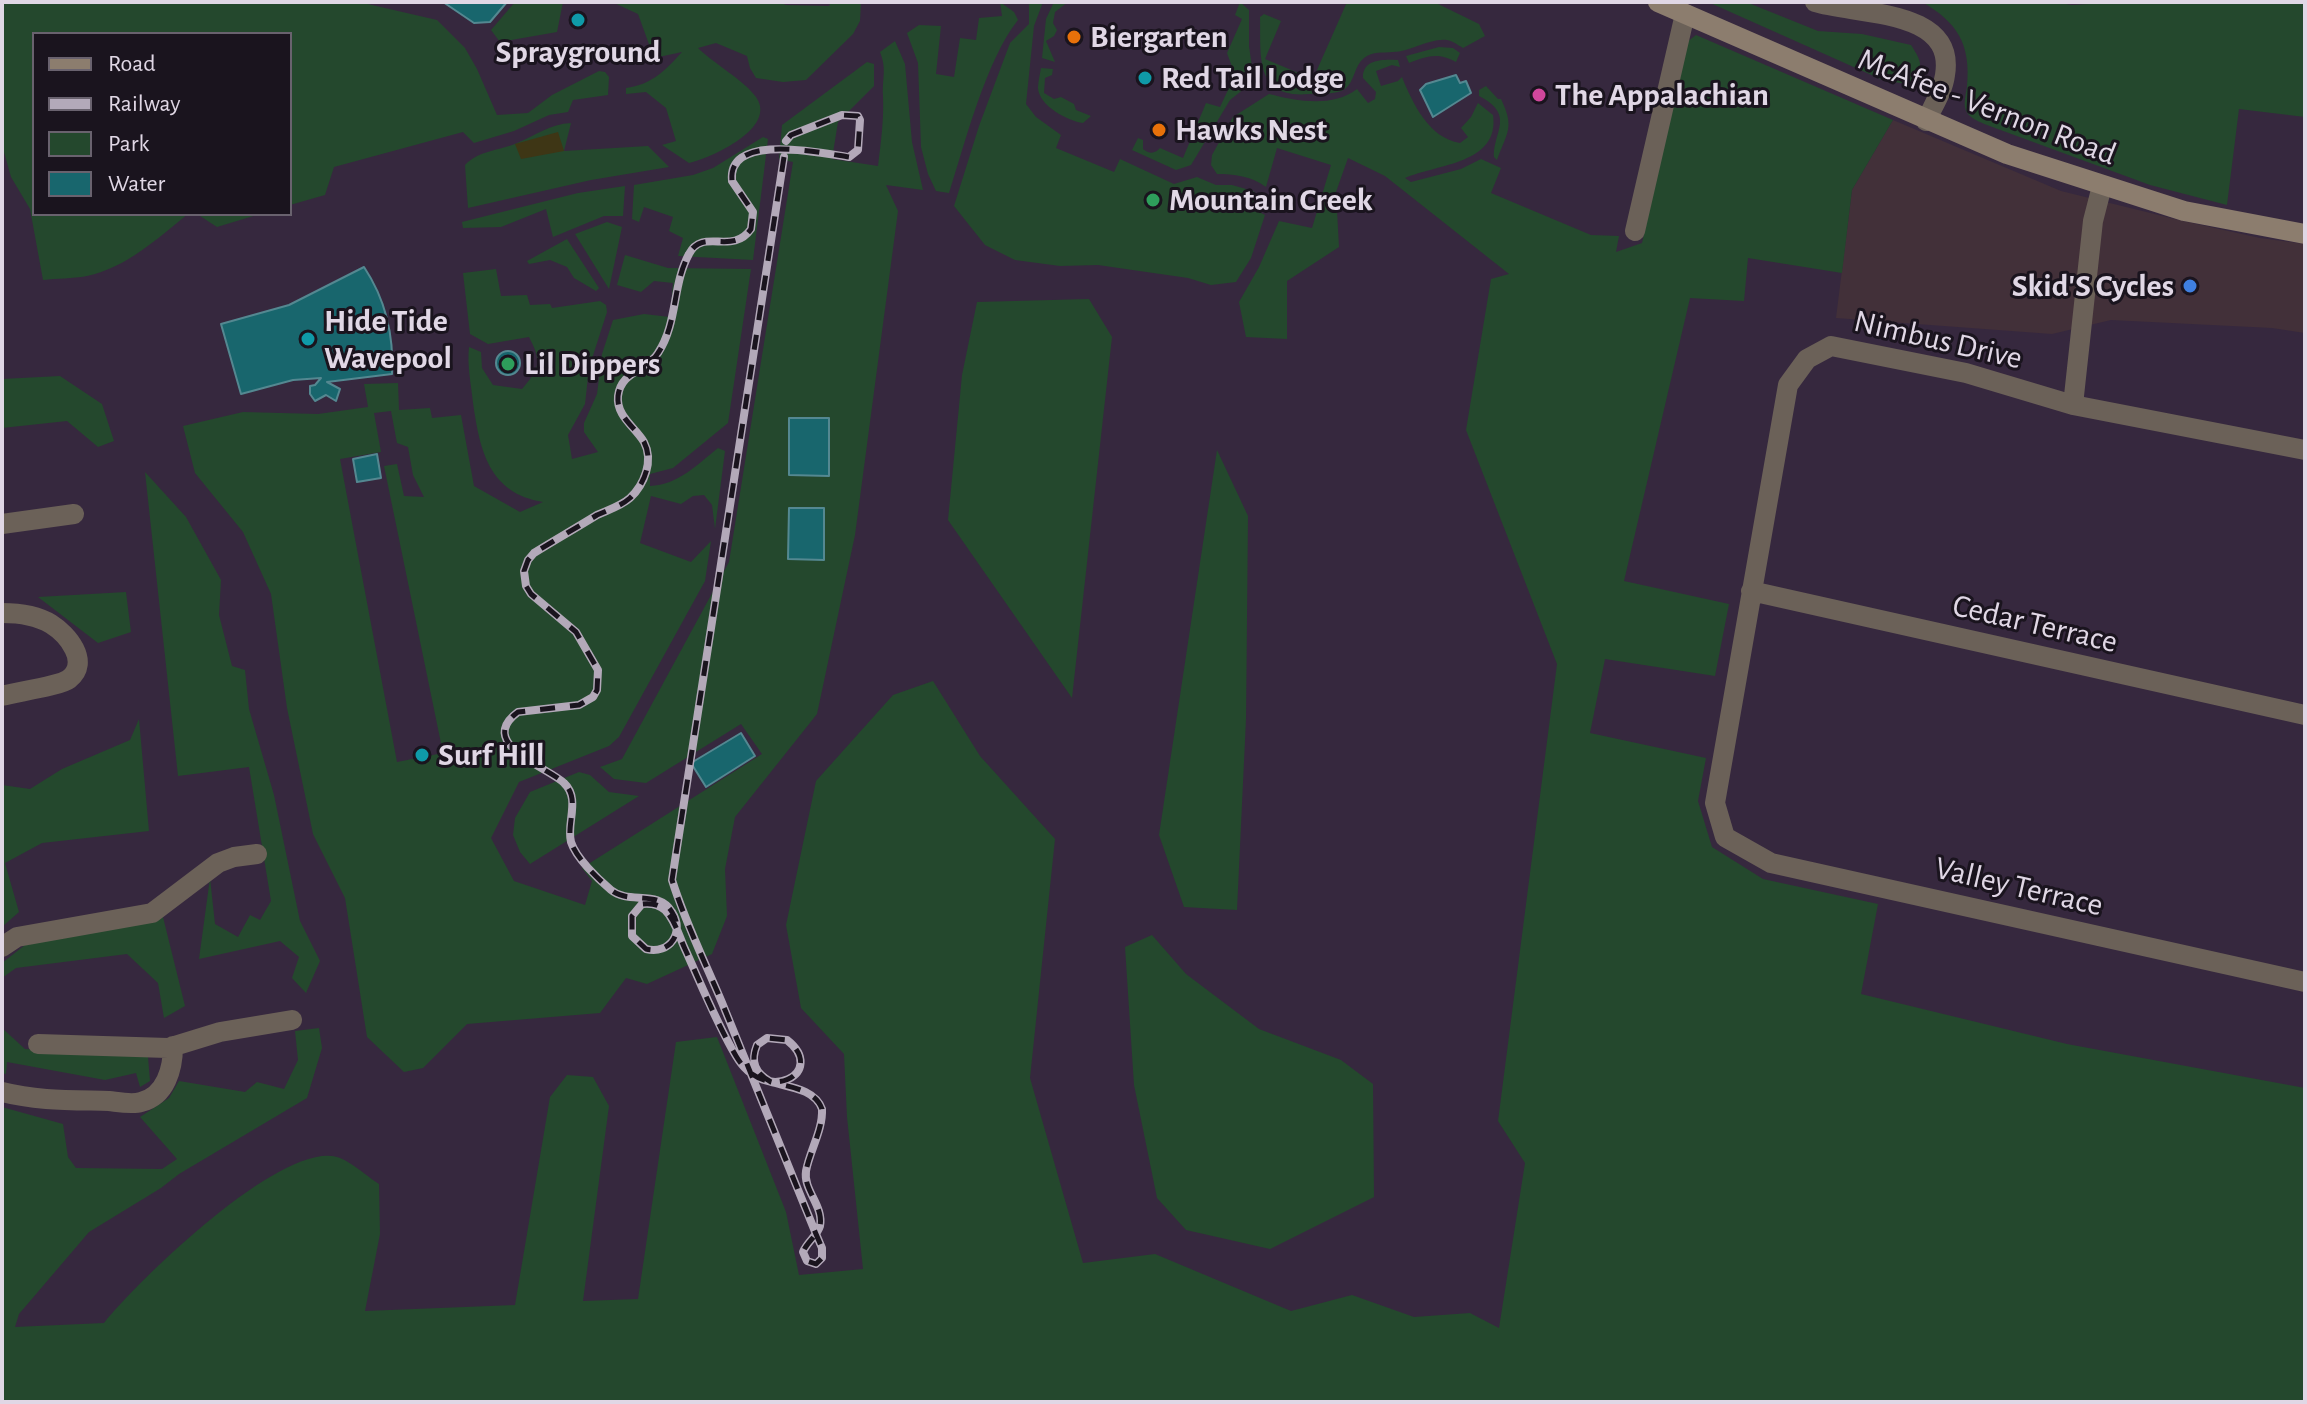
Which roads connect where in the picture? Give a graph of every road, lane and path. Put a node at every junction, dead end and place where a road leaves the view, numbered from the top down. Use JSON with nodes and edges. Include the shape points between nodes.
{"nodes":[{"id":1,"x":1658,"y":2,"type":"edge"},
{"id":2,"x":1815,"y":2,"type":"edge"},
{"id":3,"x":1685,"y":14,"type":"junction"},
{"id":4,"x":1926,"y":121,"type":"junction"},
{"id":5,"x":2102,"y":186,"type":"junction"},
{"id":6,"x":1635,"y":231,"type":"dead end"},
{"id":7,"x":2305,"y":234,"type":"edge"},
{"id":8,"x":2073,"y":405,"type":"junction"},
{"id":9,"x":2305,"y":450,"type":"edge"},
{"id":10,"x":74,"y":514,"type":"dead end"},
{"id":11,"x":2,"y":524,"type":"edge"},
{"id":12,"x":1751,"y":591,"type":"junction"},
{"id":13,"x":2,"y":613,"type":"edge"},
{"id":14,"x":2,"y":696,"type":"edge"},
{"id":15,"x":2305,"y":715,"type":"edge"},
{"id":16,"x":1725,"y":837,"type":"joint"},
{"id":17,"x":257,"y":854,"type":"dead end"},
{"id":18,"x":2,"y":947,"type":"edge"},
{"id":19,"x":2305,"y":982,"type":"edge"},
{"id":20,"x":292,"y":1020,"type":"dead end"},
{"id":21,"x":38,"y":1044,"type":"dead end"},
{"id":22,"x":173,"y":1046,"type":"junction"},
{"id":23,"x":2,"y":1092,"type":"edge"}],
"edges":[{"from":1,"to":3,"type":"main road","name":"McAfee - Vernon Road"},
{"from":2,"to":4,"type":"street","via":[[1910,20],[1930,32],[1943,52],[1945,74]]},
{"from":3,"to":4,"type":"main road","name":"McAfee - Vernon Road"},
{"from":3,"to":6,"type":"street"},
{"from":4,"to":5,"type":"main road","name":"McAfee - Vernon Road"},
{"from":5,"to":7,"type":"main road","name":"McAfee - Vernon Road","via":[[2184,211]]},
{"from":5,"to":8,"type":"street","via":[[2093,221]]},
{"from":8,"to":9,"type":"street","name":"Nimbus Drive"},
{"from":8,"to":12,"type":"street","name":"Nimbus Drive","via":[[1966,373],[1831,346],[1807,359],[1788,385]]},
{"from":10,"to":11,"type":"street"},
{"from":12,"to":15,"type":"street","name":"Cedar Terrace"},
{"from":12,"to":16,"type":"street","name":"Nimbus Drive","via":[[1715,803]]},
{"from":13,"to":14,"type":"street","via":[[50,623],[72,643],[79,660],[68,680]]},
{"from":16,"to":19,"type":"street","name":"Valley Terrace","via":[[1771,863]]},
{"from":17,"to":18,"type":"street","via":[[218,863],[152,913],[17,937]]},
{"from":20,"to":22,"type":"street"},
{"from":21,"to":22,"type":"street"},
{"from":22,"to":23,"type":"street","via":[[167,1080],[141,1103]]}]}
